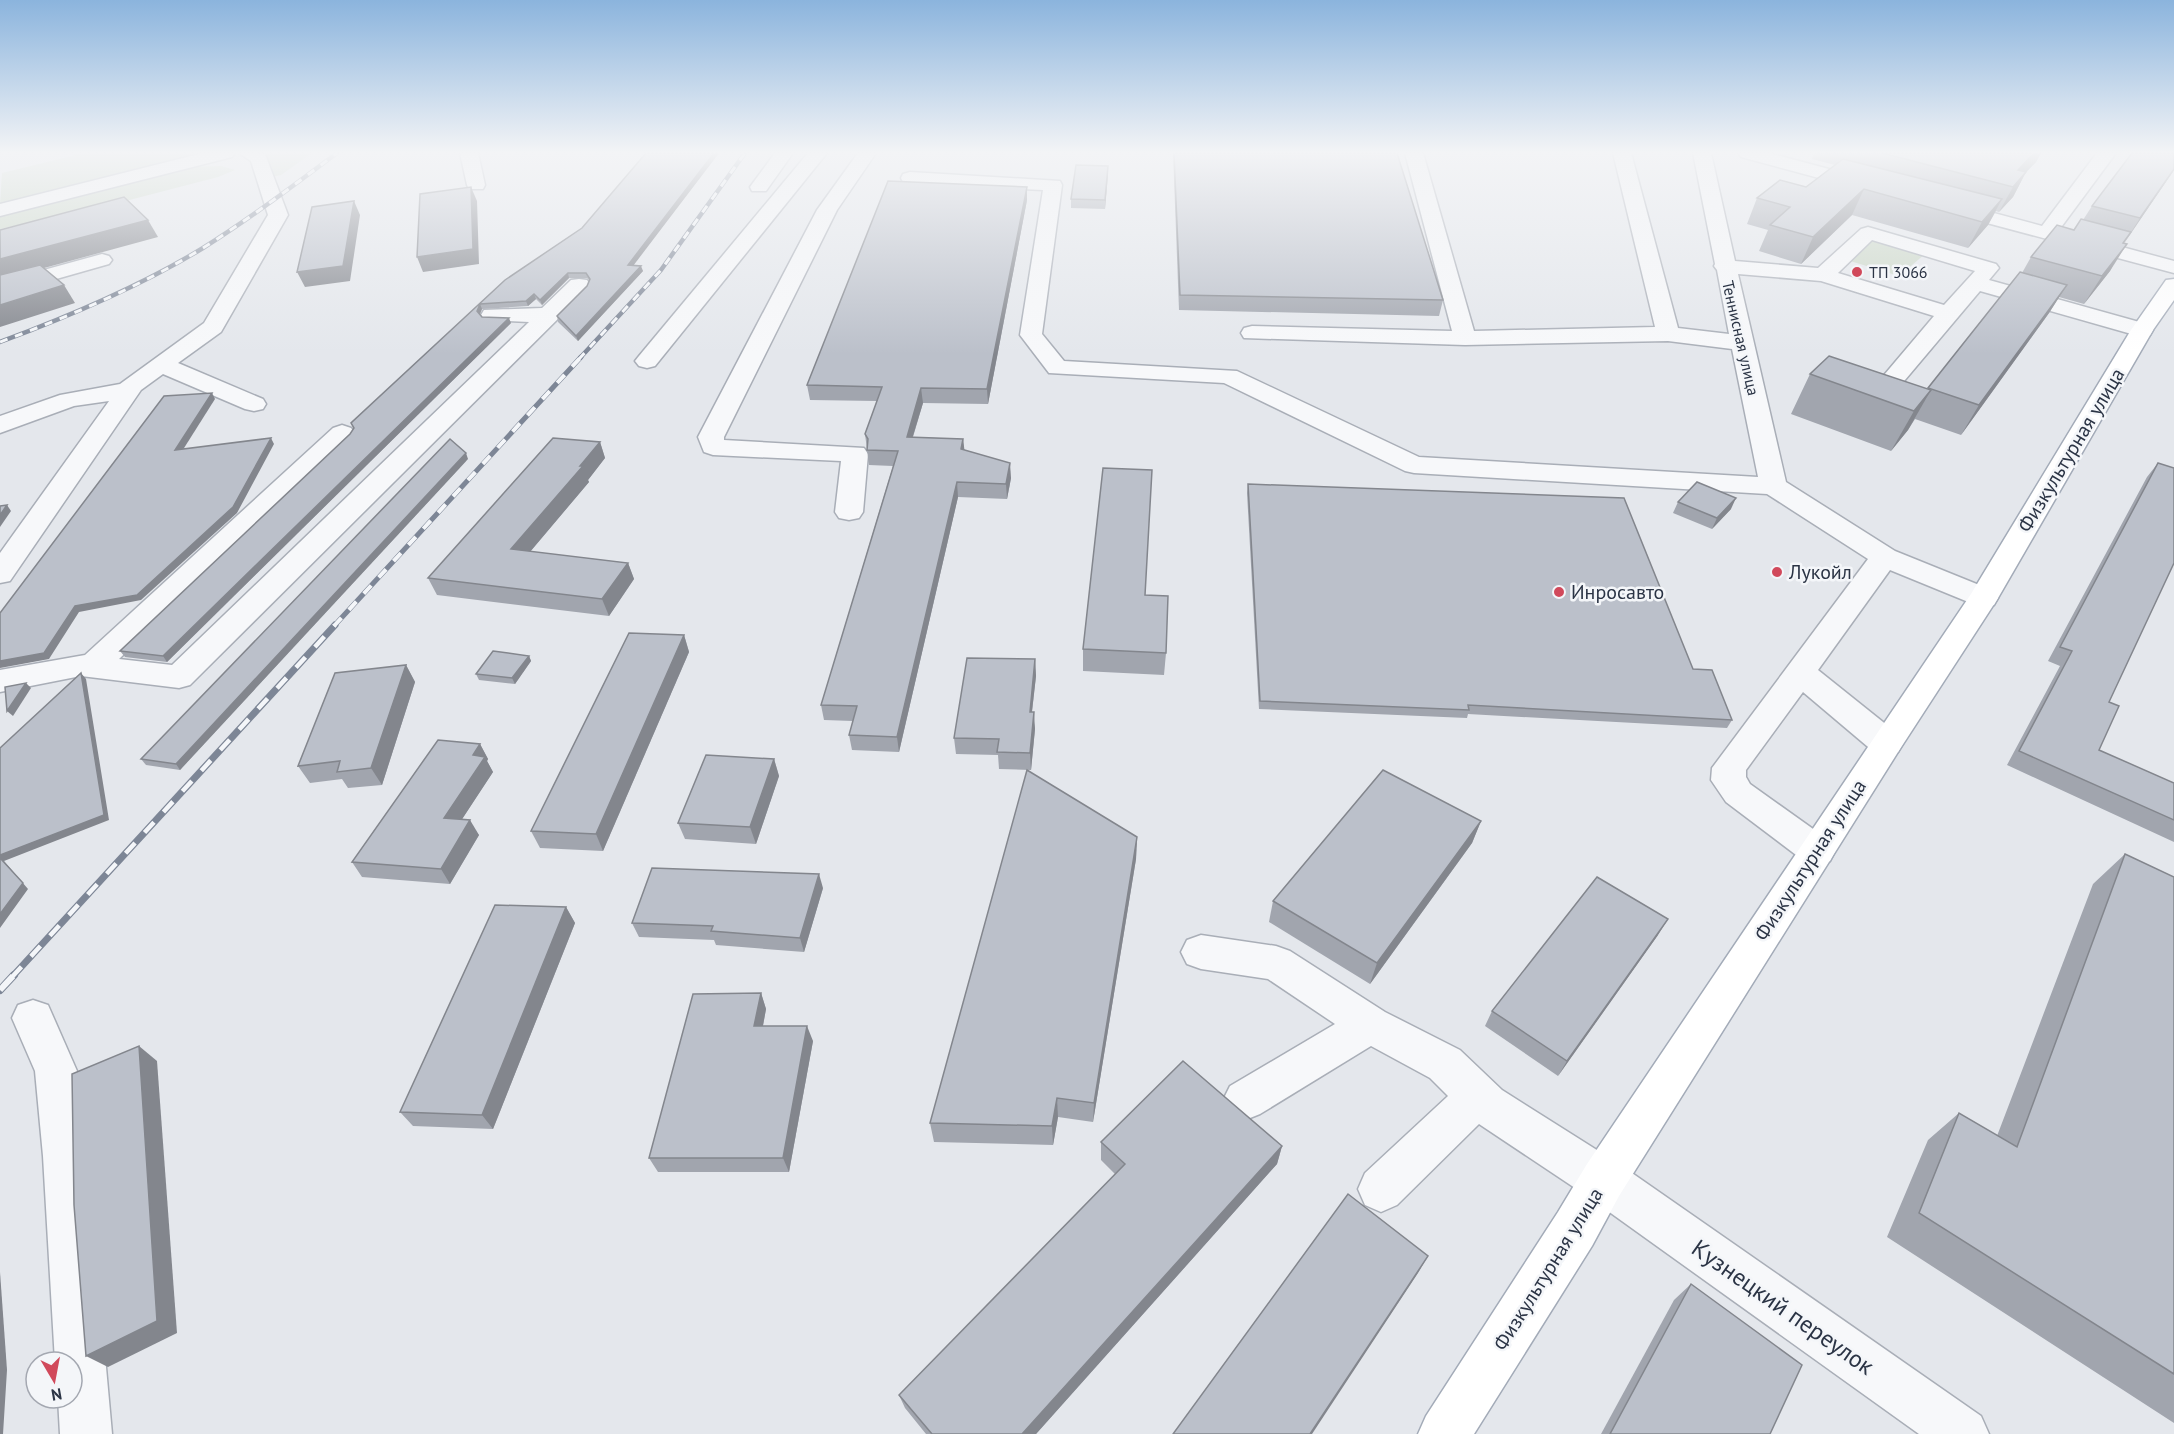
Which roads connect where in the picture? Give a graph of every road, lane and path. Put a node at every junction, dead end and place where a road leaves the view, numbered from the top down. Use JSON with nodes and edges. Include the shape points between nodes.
{"nodes":[{"id":1,"x":275,"y":220,"type":"edge"},
{"id":2,"x":763,"y":220,"type":"edge"},
{"id":3,"x":822,"y":220,"type":"edge"},
{"id":4,"x":1048,"y":220,"type":"edge"},
{"id":5,"x":1433,"y":220,"type":"edge"},
{"id":6,"x":1639,"y":220,"type":"edge"},
{"id":7,"x":1715,"y":220,"type":"edge"},
{"id":8,"x":1998,"y":220,"type":"edge"},
{"id":9,"x":2057,"y":220,"type":"edge"},
{"id":10,"x":2047,"y":233,"type":"junction"},
{"id":11,"x":102,"y":260,"type":"edge"},
{"id":12,"x":1724,"y":266,"type":"junction"},
{"id":13,"x":2174,"y":267,"type":"edge"},
{"id":14,"x":1823,"y":275,"type":"junction"},
{"id":15,"x":1975,"y":283,"type":"junction"},
{"id":16,"x":579,"y":285,"type":"dead end"},
{"id":17,"x":2174,"y":285,"type":"edge"},
{"id":18,"x":0,"y":289,"type":"edge"},
{"id":19,"x":1948,"y":313,"type":"junction"},
{"id":20,"x":492,"y":315,"type":"edge"},
{"id":21,"x":548,"y":315,"type":"junction"},
{"id":22,"x":2142,"y":330,"type":"junction"},
{"id":23,"x":1252,"y":333,"type":"dead end"},
{"id":24,"x":1668,"y":334,"type":"junction"},
{"id":25,"x":1466,"y":338,"type":"junction"},
{"id":26,"x":1743,"y":343,"type":"junction"},
{"id":27,"x":647,"y":361,"type":"dead end"},
{"id":28,"x":161,"y":364,"type":"junction"},
{"id":29,"x":129,"y":390,"type":"junction"},
{"id":30,"x":254,"y":404,"type":"dead end"},
{"id":31,"x":1869,"y":407,"type":"edge"},
{"id":32,"x":0,"y":425,"type":"edge"},
{"id":33,"x":342,"y":433,"type":"dead end"},
{"id":34,"x":1773,"y":486,"type":"junction"},
{"id":35,"x":849,"y":512,"type":"dead end"},
{"id":36,"x":1886,"y":557,"type":"junction"},
{"id":37,"x":0,"y":574,"type":"edge"},
{"id":38,"x":1983,"y":598,"type":"junction"},
{"id":39,"x":91,"y":666,"type":"junction"},
{"id":40,"x":1800,"y":672,"type":"junction"},
{"id":41,"x":0,"y":681,"type":"edge"},
{"id":42,"x":1886,"y":743,"type":"junction"},
{"id":43,"x":1817,"y":851,"type":"junction"},
{"id":44,"x":1201,"y":952,"type":"dead end"},
{"id":45,"x":33,"y":1018,"type":"dead end"},
{"id":46,"x":1370,"y":1025,"type":"junction"},
{"id":47,"x":1478,"y":1096,"type":"junction"},
{"id":48,"x":1245,"y":1100,"type":"dead end"},
{"id":49,"x":1603,"y":1180,"type":"junction"},
{"id":50,"x":1381,"y":1189,"type":"dead end"},
{"id":51,"x":86,"y":1434,"type":"edge"},
{"id":52,"x":1444,"y":1434,"type":"edge"},
{"id":53,"x":1963,"y":1434,"type":"edge"}],
"edges":[{"from":1,"to":28,"type":"street","via":[[213,327]]},
{"from":2,"to":27,"type":"street"},
{"from":3,"to":35,"type":"street","via":[[711,437],[713,447],[855,454]]},
{"from":4,"to":34,"type":"street","via":[[1031,335],[1057,368],[1229,376],[1414,465]]},
{"from":5,"to":25,"type":"street"},
{"from":6,"to":24,"type":"street"},
{"from":7,"to":12,"type":"street","name":"Теннисная улица"},
{"from":8,"to":10,"type":"street"},
{"from":9,"to":10,"type":"street"},
{"from":10,"to":13,"type":"street"},
{"from":11,"to":18,"type":"street"},
{"from":12,"to":14,"type":"street"},
{"from":12,"to":26,"type":"street","name":"Теннисная улица"},
{"from":14,"to":15,"type":"street","via":[[1868,233],[1989,268]]},
{"from":14,"to":19,"type":"street"},
{"from":15,"to":19,"type":"street"},
{"from":15,"to":22,"type":"street"},
{"from":16,"to":21,"type":"street"},
{"from":17,"to":22,"type":"main road","name":"Физкультурная улица"},
{"from":19,"to":31,"type":"street"},
{"from":20,"to":21,"type":"street"},
{"from":21,"to":39,"type":"street","via":[[179,676]]},
{"from":22,"to":38,"type":"main road","name":"Физкультурная улица"},
{"from":23,"to":25,"type":"street"},
{"from":24,"to":25,"type":"street"},
{"from":24,"to":26,"type":"street"},
{"from":26,"to":34,"type":"street","name":"Теннисная улица"},
{"from":28,"to":29,"type":"street"},
{"from":28,"to":30,"type":"street"},
{"from":29,"to":32,"type":"street","via":[[69,400]]},
{"from":29,"to":37,"type":"street"},
{"from":33,"to":39,"type":"street"},
{"from":34,"to":36,"type":"street"},
{"from":36,"to":38,"type":"street"},
{"from":36,"to":40,"type":"street"},
{"from":38,"to":42,"type":"main road","name":"Физкультурная улица"},
{"from":39,"to":41,"type":"street"},
{"from":40,"to":42,"type":"street"},
{"from":40,"to":43,"type":"street","via":[[1729,768],[1728,780],[1738,793]]},
{"from":42,"to":43,"type":"main road","name":"Физкультурная улица"},
{"from":43,"to":49,"type":"main road","name":"Физкультурная улица"},
{"from":44,"to":46,"type":"street","name":"Кузнецкий переулок","via":[[1276,963]]},
{"from":45,"to":51,"type":"street","via":[[56,1071]]},
{"from":46,"to":47,"type":"street","name":"Кузнецкий переулок","via":[[1445,1064]]},
{"from":46,"to":48,"type":"street"},
{"from":47,"to":49,"type":"street","name":"Кузнецкий переулок","via":[[1487,1106]]},
{"from":47,"to":50,"type":"street"},
{"from":49,"to":52,"type":"main road","name":"Физкультурная улица"},
{"from":49,"to":53,"type":"street","name":"Кузнецкий переулок"}]}
